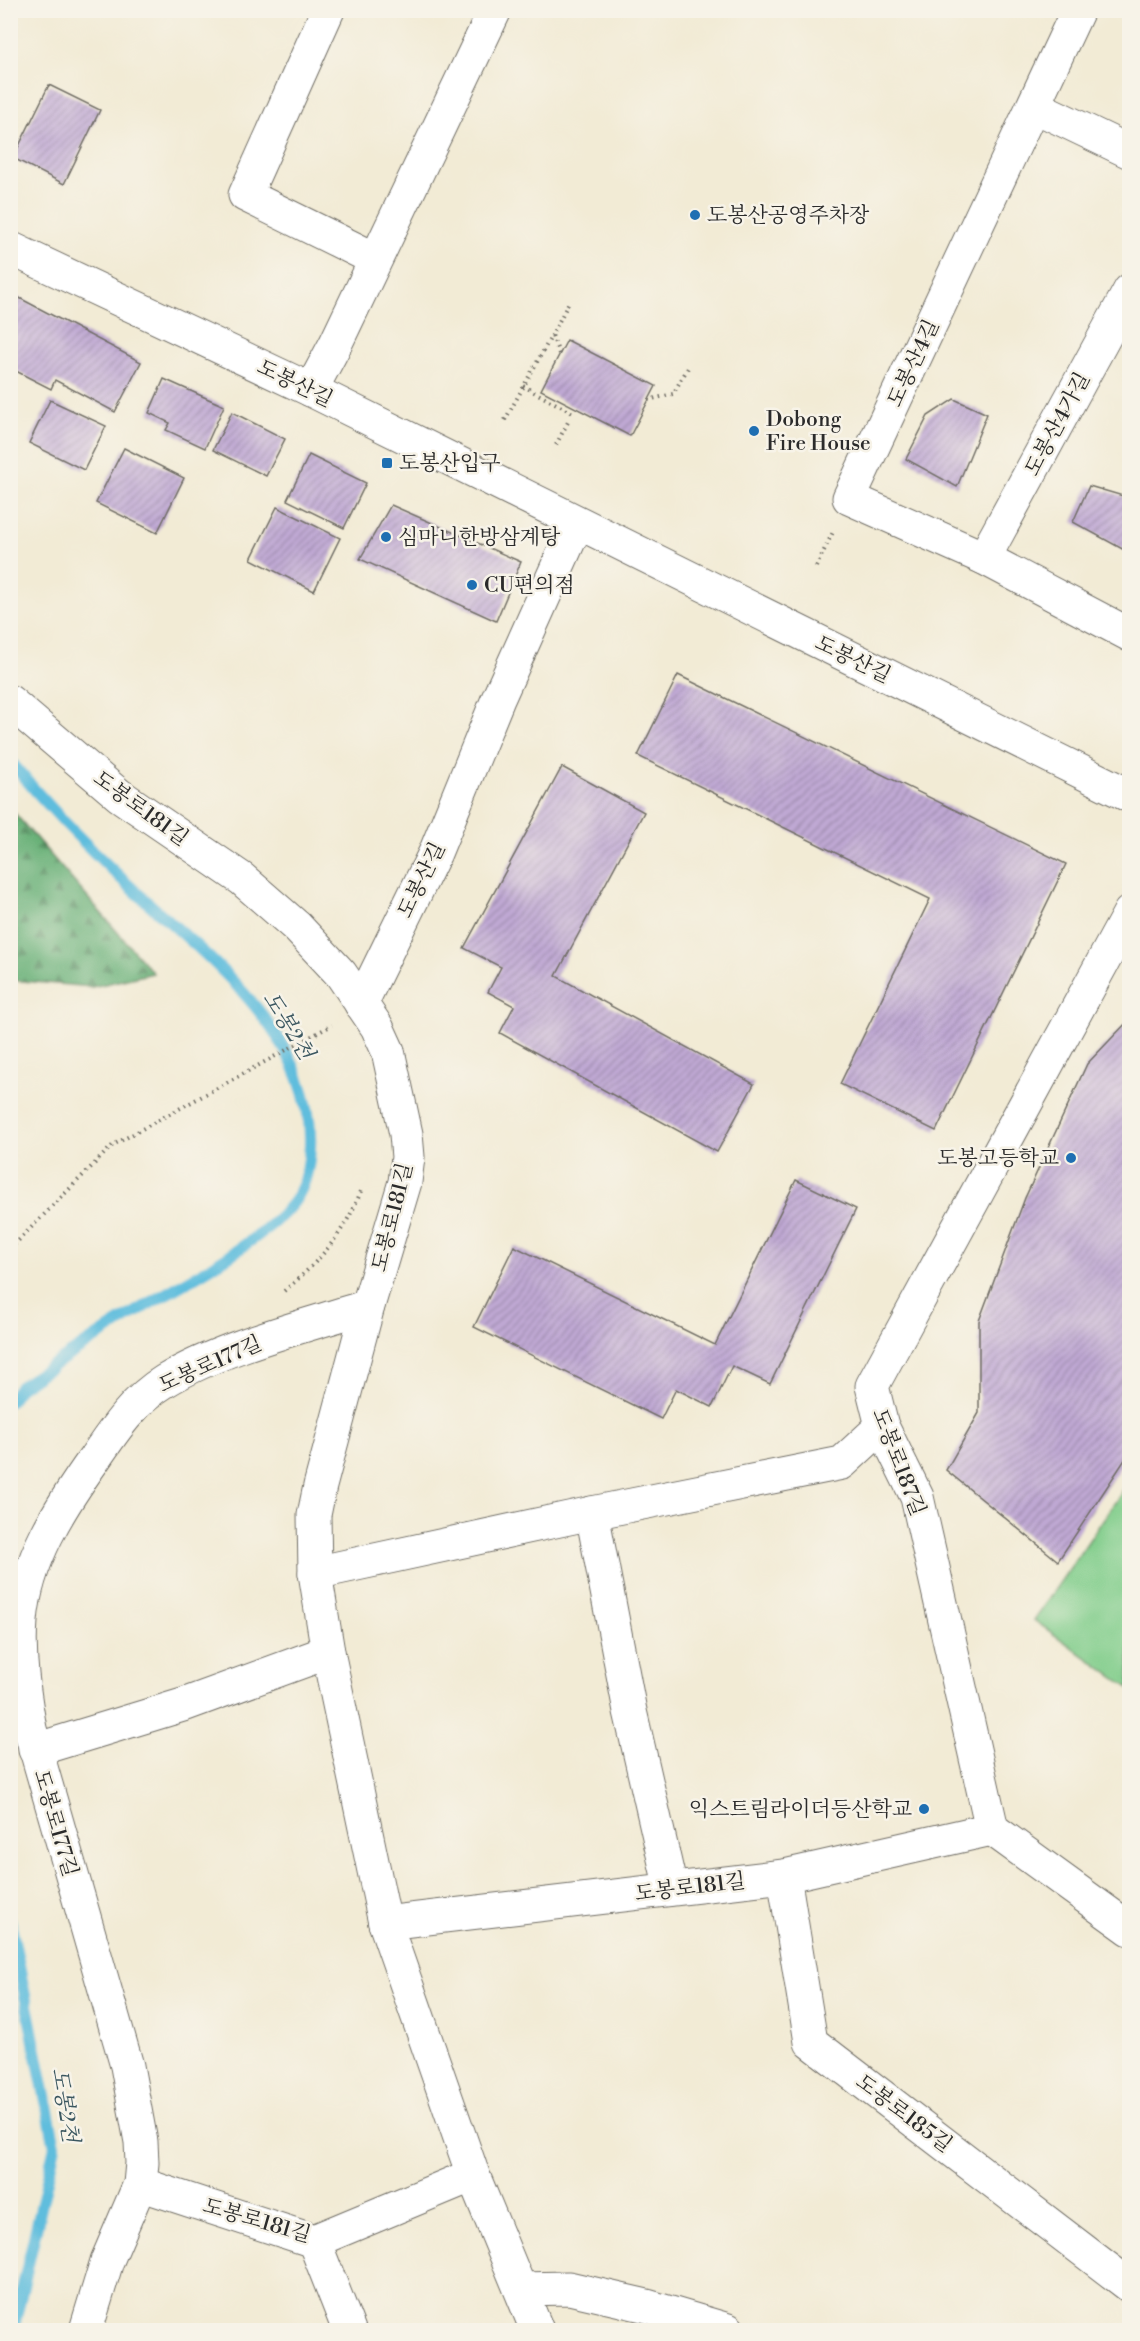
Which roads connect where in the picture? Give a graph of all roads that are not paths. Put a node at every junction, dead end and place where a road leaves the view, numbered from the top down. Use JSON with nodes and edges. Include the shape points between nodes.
{"nodes":[{"id":1,"x":328,"y":10,"type":"edge"},
{"id":2,"x":495,"y":10,"type":"edge"},
{"id":3,"x":1078,"y":10,"type":"edge"},
{"id":4,"x":1034,"y":106,"type":"junction"},
{"id":5,"x":1130,"y":152,"type":"edge"},
{"id":6,"x":10,"y":248,"type":"edge"},
{"id":7,"x":375,"y":259,"type":"junction"},
{"id":8,"x":1130,"y":290,"type":"edge"},
{"id":9,"x":311,"y":390,"type":"junction"},
{"id":10,"x":577,"y":523,"type":"junction"},
{"id":11,"x":984,"y":558,"type":"junction"},
{"id":12,"x":1130,"y":635,"type":"edge"},
{"id":13,"x":10,"y":702,"type":"edge"},
{"id":14,"x":1130,"y":796,"type":"edge"},
{"id":15,"x":1130,"y":912,"type":"edge"},
{"id":16,"x":350,"y":1013,"type":"junction"},
{"id":17,"x":368,"y":1306,"type":"junction"},
{"id":18,"x":882,"y":1426,"type":"junction"},
{"id":19,"x":592,"y":1514,"type":"junction"},
{"id":20,"x":315,"y":1574,"type":"junction"},
{"id":21,"x":328,"y":1652,"type":"junction"},
{"id":22,"x":35,"y":1750,"type":"junction"},
{"id":23,"x":992,"y":1829,"type":"junction"},
{"id":24,"x":784,"y":1876,"type":"junction"},
{"id":25,"x":671,"y":1889,"type":"junction"},
{"id":26,"x":384,"y":1923,"type":"junction"},
{"id":27,"x":1130,"y":1929,"type":"edge"},
{"id":28,"x":473,"y":2175,"type":"junction"},
{"id":29,"x":140,"y":2184,"type":"junction"},
{"id":30,"x":314,"y":2241,"type":"junction"},
{"id":31,"x":1130,"y":2286,"type":"edge"},
{"id":32,"x":521,"y":2289,"type":"junction"},
{"id":33,"x":86,"y":2331,"type":"edge"},
{"id":34,"x":349,"y":2331,"type":"edge"},
{"id":35,"x":537,"y":2331,"type":"edge"},
{"id":36,"x":728,"y":2331,"type":"edge"}],
"edges":[{"from":1,"to":7,"type":"street","via":[[245,195]]},
{"from":2,"to":7,"type":"street"},
{"from":3,"to":4,"type":"street","name":"도봉산4길"},
{"from":4,"to":5,"type":"street"},
{"from":4,"to":11,"type":"street","name":"도봉산4길","via":[[849,498]]},
{"from":6,"to":9,"type":"street","name":"도봉산길"},
{"from":7,"to":9,"type":"street"},
{"from":8,"to":11,"type":"street","name":"도봉산4가길"},
{"from":9,"to":10,"type":"street","name":"도봉산길"},
{"from":10,"to":14,"type":"street","name":"도봉산길"},
{"from":10,"to":16,"type":"street","name":"도봉산길","via":[[498,699],[435,853]]},
{"from":11,"to":12,"type":"street","name":"도봉산4길"},
{"from":13,"to":16,"type":"street","name":"도봉로181길","via":[[119,795],[242,879],[271,904],[341,974]]},
{"from":15,"to":18,"type":"street","name":"도봉로187길","via":[[872,1386]]},
{"from":16,"to":17,"type":"street","name":"도봉로181길","via":[[377,1028],[388,1050],[408,1156],[405,1182]]},
{"from":17,"to":20,"type":"street","name":"도봉로181길","via":[[314,1515]]},
{"from":17,"to":22,"type":"street","name":"도봉로177길","via":[[242,1346],[167,1380],[149,1392],[108,1439],[44,1538],[24,1599],[20,1644],[23,1687]]},
{"from":18,"to":19,"type":"street","via":[[842,1463]]},
{"from":18,"to":23,"type":"street","name":"도봉로187길","via":[[916,1497]]},
{"from":19,"to":20,"type":"street"},
{"from":19,"to":25,"type":"street","via":[[630,1711]]},
{"from":20,"to":21,"type":"street","name":"도봉로181길"},
{"from":21,"to":22,"type":"street","via":[[186,1704]]},
{"from":21,"to":26,"type":"street","name":"도봉로181길"},
{"from":22,"to":29,"type":"street","name":"도봉로177길","via":[[127,2066],[141,2142]]},
{"from":23,"to":24,"type":"street","name":"도봉로181길"},
{"from":23,"to":27,"type":"street"},
{"from":24,"to":25,"type":"street","name":"도봉로181길"},
{"from":24,"to":31,"type":"street","name":"도봉로185길","via":[[811,2042]]},
{"from":25,"to":26,"type":"street","name":"도봉로181길"},
{"from":26,"to":28,"type":"street","name":"도봉로181길"},
{"from":28,"to":30,"type":"street","name":"도봉로181길"},
{"from":28,"to":32,"type":"street","name":"도봉로181길"},
{"from":29,"to":30,"type":"street","name":"도봉로181길"},
{"from":29,"to":33,"type":"street","name":"도봉로177길","via":[[107,2261]]},
{"from":30,"to":34,"type":"street"},
{"from":32,"to":35,"type":"street","name":"도봉로181길"},
{"from":32,"to":36,"type":"street","via":[[569,2288]]}]}
